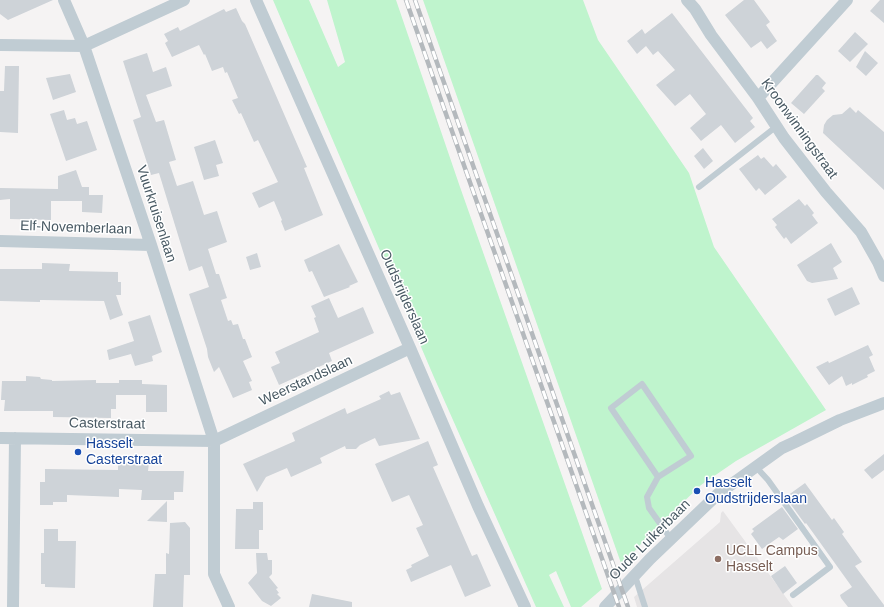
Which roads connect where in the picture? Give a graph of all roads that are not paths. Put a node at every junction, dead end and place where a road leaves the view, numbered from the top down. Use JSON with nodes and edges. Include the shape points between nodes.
{"nodes":[{"id":1,"x":64,"y":0,"type":"edge"},
{"id":2,"x":184,"y":0,"type":"edge"},
{"id":3,"x":256,"y":0,"type":"edge"},
{"id":4,"x":687,"y":0,"type":"edge"},
{"id":5,"x":847,"y":0,"type":"edge"},
{"id":6,"x":0,"y":45,"type":"edge"},
{"id":7,"x":84,"y":46,"type":"junction"},
{"id":8,"x":758,"y":98,"type":"junction"},
{"id":9,"x":777,"y":126,"type":"junction"},
{"id":10,"x":699,"y":187,"type":"dead end"},
{"id":11,"x":0,"y":241,"type":"edge"},
{"id":12,"x":151,"y":245,"type":"junction"},
{"id":13,"x":884,"y":276,"type":"edge"},
{"id":14,"x":410,"y":348,"type":"junction"},
{"id":15,"x":884,"y":404,"type":"edge"},
{"id":16,"x":0,"y":438,"type":"edge"},
{"id":17,"x":15,"y":438,"type":"junction"},
{"id":18,"x":214,"y":441,"type":"junction"},
{"id":19,"x":756,"y":467,"type":"junction"},
{"id":20,"x":658,"y":477,"type":"junction"},
{"id":21,"x":671,"y":539,"type":"junction"},
{"id":22,"x":635,"y":576,"type":"junction"},
{"id":23,"x":793,"y":595,"type":"dead end"},
{"id":24,"x":227,"y":606,"type":"edge"},
{"id":25,"x":13,"y":607,"type":"edge"},
{"id":26,"x":525,"y":607,"type":"edge"},
{"id":27,"x":605,"y":607,"type":"edge"},
{"id":28,"x":645,"y":607,"type":"edge"}],
"edges":[{"from":1,"to":7,"type":"street","name":"Vuurkruisenlaan"},
{"from":2,"to":7,"type":"street"},
{"from":3,"to":14,"type":"street","name":"Oudstrijderslaan"},
{"from":4,"to":8,"type":"street","name":"Kroonwinningstraat"},
{"from":5,"to":8,"type":"street"},
{"from":6,"to":7,"type":"street"},
{"from":7,"to":12,"type":"street","name":"Vuurkruisenlaan"},
{"from":8,"to":9,"type":"street","name":"Kroonwinningstraat"},
{"from":9,"to":10,"type":"lane"},
{"from":9,"to":13,"type":"street","name":"Kroonwinningstraat","via":[[826,192],[861,232]]},
{"from":11,"to":12,"type":"street","name":"Elf-Novemberlaan"},
{"from":12,"to":18,"type":"street","name":"Vuurkruisenlaan"},
{"from":14,"to":18,"type":"street","name":"Weerstandslaan"},
{"from":14,"to":26,"type":"street","name":"Oudstrijderslaan"},
{"from":15,"to":19,"type":"street","name":"Oude Luikerbaan","via":[[800,438]]},
{"from":16,"to":17,"type":"street","name":"Casterstraat"},
{"from":17,"to":18,"type":"street","name":"Casterstraat"},
{"from":17,"to":25,"type":"street"},
{"from":18,"to":24,"type":"street","name":"Vuurkruisenlaan","via":[[214,574]]},
{"from":19,"to":21,"type":"street","name":"Oude Luikerbaan","via":[[718,494]]},
{"from":19,"to":23,"type":"lane","via":[[830,566]]},
{"from":20,"to":20,"type":"lane","via":[[611,408],[642,384],[691,456]]},
{"from":20,"to":21,"type":"lane","via":[[647,497],[649,508]]},
{"from":21,"to":22,"type":"street","name":"Oude Luikerbaan"},
{"from":22,"to":27,"type":"street","name":"Oude Luikerbaan"},
{"from":22,"to":28,"type":"lane"}]}
